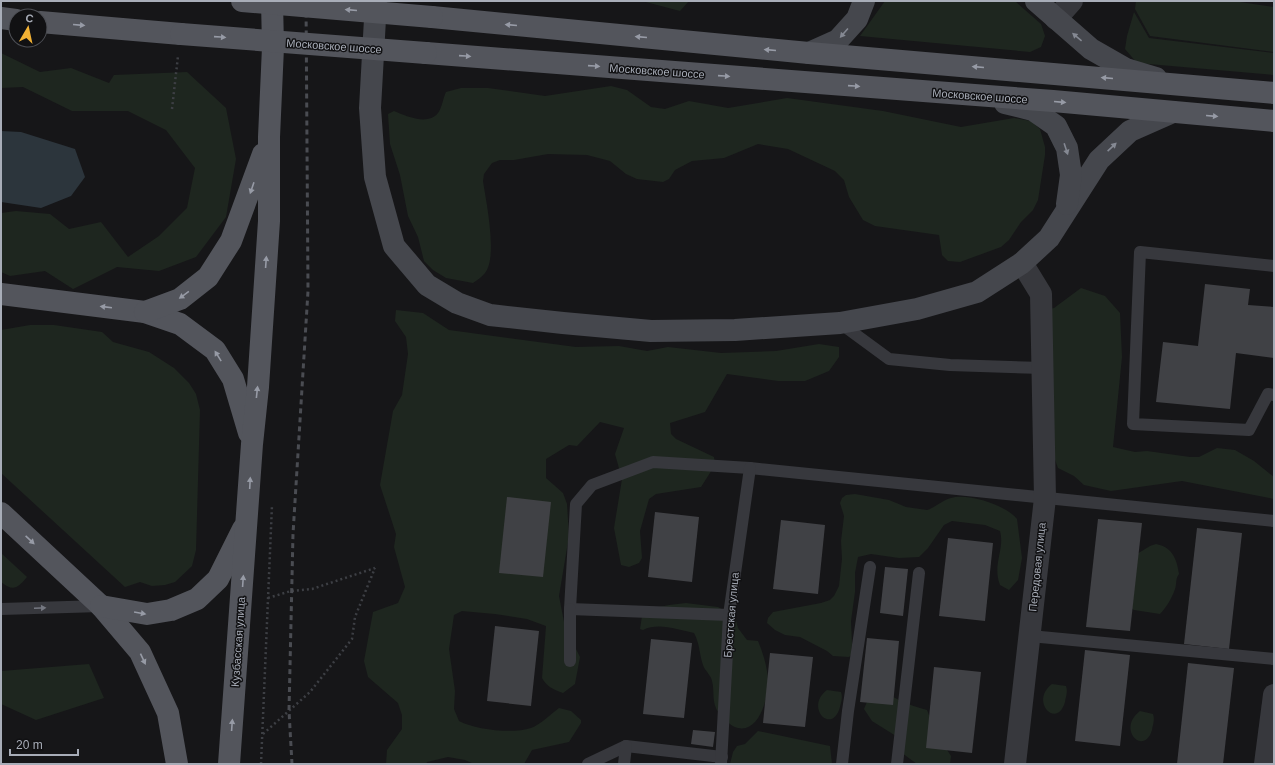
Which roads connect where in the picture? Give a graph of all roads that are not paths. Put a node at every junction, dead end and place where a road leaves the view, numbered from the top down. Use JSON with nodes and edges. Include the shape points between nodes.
{"nodes":[{"id":1,"x":242,"y":1,"type":"edge"},
{"id":2,"x":272,"y":1,"type":"edge"},
{"id":3,"x":376,"y":1,"type":"edge"},
{"id":4,"x":864,"y":1,"type":"edge"},
{"id":5,"x":1036,"y":1,"type":"edge"},
{"id":6,"x":1072,"y":1,"type":"edge"},
{"id":7,"x":1056,"y":19,"type":"junction"},
{"id":8,"x":48,"y":23,"type":"edge"},
{"id":9,"x":809,"y":53,"type":"junction"},
{"id":10,"x":1174,"y":84,"type":"junction"},
{"id":11,"x":1274,"y":93,"type":"edge"},
{"id":12,"x":979,"y":96,"type":"junction"},
{"id":13,"x":1173,"y":112,"type":"junction"},
{"id":14,"x":1274,"y":121,"type":"edge"},
{"id":15,"x":269,"y":138,"type":"junction"},
{"id":16,"x":1066,"y":213,"type":"junction"},
{"id":17,"x":1022,"y":263,"type":"junction"},
{"id":18,"x":1274,"y":266,"type":"edge"},
{"id":19,"x":1,"y":294,"type":"edge"},
{"id":20,"x":29,"y":298,"type":"junction"},
{"id":21,"x":1,"y":309,"type":"edge"},
{"id":22,"x":145,"y":312,"type":"junction"},
{"id":23,"x":840,"y":323,"type":"junction"},
{"id":24,"x":1043,"y":368,"type":"junction"},
{"id":25,"x":1274,"y":395,"type":"edge"},
{"id":26,"x":252,"y":444,"type":"junction"},
{"id":27,"x":750,"y":468,"type":"junction"},
{"id":28,"x":1045,"y":498,"type":"junction"},
{"id":29,"x":1,"y":513,"type":"edge"},
{"id":30,"x":247,"y":521,"type":"junction"},
{"id":31,"x":1274,"y":521,"type":"edge"},
{"id":32,"x":870,"y":567,"type":"dead end"},
{"id":33,"x":920,"y":573,"type":"dead end"},
{"id":34,"x":101,"y":606,"type":"junction"},
{"id":35,"x":1,"y":609,"type":"edge"},
{"id":36,"x":570,"y":609,"type":"junction"},
{"id":37,"x":729,"y":615,"type":"junction"},
{"id":38,"x":1030,"y":636,"type":"junction"},
{"id":39,"x":1274,"y":659,"type":"edge"},
{"id":40,"x":570,"y":661,"type":"dead end"},
{"id":41,"x":1274,"y":695,"type":"edge"},
{"id":42,"x":626,"y":746,"type":"junction"},
{"id":43,"x":722,"y":760,"type":"edge"},
{"id":44,"x":177,"y":764,"type":"edge"},
{"id":45,"x":229,"y":764,"type":"edge"},
{"id":46,"x":588,"y":764,"type":"edge"},
{"id":47,"x":624,"y":764,"type":"edge"},
{"id":48,"x":842,"y":764,"type":"edge"},
{"id":49,"x":897,"y":764,"type":"edge"},
{"id":50,"x":1015,"y":764,"type":"edge"},
{"id":51,"x":1265,"y":764,"type":"edge"}],
"edges":[{"from":9,"to":1,"type":"main road","one_way":true,"bridge":true},
{"from":2,"to":15,"type":"main road","via":[[273,47]]},
{"from":3,"to":23,"type":"main road","via":[[370,108],[375,177],[394,246],[427,285],[457,303],[490,315],[627,329],[735,330]]},
{"from":4,"to":9,"type":"main road","one_way":true,"via":[[857,19],[838,40]]},
{"from":5,"to":7,"type":"main road"},
{"from":6,"to":7,"type":"street"},
{"from":10,"to":7,"type":"main road","one_way":true,"via":[[1126,69],[1091,49]]},
{"from":8,"to":12,"type":"main road","name":"Московское шоссе","one_way":true,"bridge":true},
{"from":10,"to":9,"type":"main road","one_way":true},
{"from":10,"to":11,"type":"main road"},
{"from":12,"to":13,"type":"main road","name":"Московское шоссе","one_way":true},
{"from":12,"to":16,"type":"main road","one_way":true,"via":[[1033,110],[1056,126],[1067,148],[1072,175]]},
{"from":13,"to":14,"type":"main road","name":"Московское шоссе","one_way":true},
{"from":16,"to":13,"type":"main road","one_way":true,"via":[[1099,160],[1130,131]]},
{"from":15,"to":22,"type":"main road","one_way":true,"via":[[231,241],[208,277],[180,299]]},
{"from":26,"to":15,"type":"main road","name":"Кузбасская улица","one_way":true,"via":[[269,221]]},
{"from":16,"to":17,"type":"main road","via":[[1049,238]]},
{"from":17,"to":23,"type":"main road","via":[[977,292],[917,309]]},
{"from":17,"to":24,"type":"street","name":"Передовая улица","via":[[1041,294]]},
{"from":18,"to":25,"type":"lane","via":[[1140,252],[1133,424],[1249,430],[1268,394]]},
{"from":19,"to":20,"type":"main road"},
{"from":20,"to":21,"type":"main road"},
{"from":22,"to":20,"type":"main road","one_way":true},
{"from":26,"to":22,"type":"main road","one_way":true,"via":[[233,379],[215,350],[180,324]]},
{"from":23,"to":24,"type":"lane","via":[[889,359],[950,365]]},
{"from":24,"to":28,"type":"street","name":"Передовая улица"},
{"from":30,"to":26,"type":"main road","name":"Кузбасская улица","one_way":true},
{"from":27,"to":28,"type":"lane"},
{"from":27,"to":36,"type":"lane","via":[[653,462],[592,485],[576,504]]},
{"from":27,"to":37,"type":"lane","name":"Брестская улица"},
{"from":28,"to":31,"type":"lane"},
{"from":28,"to":38,"type":"street","name":"Передовая улица"},
{"from":29,"to":34,"type":"main road","one_way":true},
{"from":34,"to":30,"type":"main road","one_way":true,"via":[[147,614],[171,610],[198,599],[218,579]]},
{"from":45,"to":30,"type":"main road","name":"Кузбасская улица","one_way":true},
{"from":32,"to":48,"type":"lane"},
{"from":33,"to":49,"type":"lane"},
{"from":35,"to":34,"type":"lane","one_way":true},
{"from":34,"to":44,"type":"main road","one_way":true,"via":[[140,652],[168,714]]},
{"from":36,"to":37,"type":"lane"},
{"from":36,"to":40,"type":"lane"},
{"from":37,"to":43,"type":"lane","name":"Брестская улица"},
{"from":38,"to":39,"type":"lane"},
{"from":38,"to":50,"type":"street","name":"Передовая улица"},
{"from":41,"to":51,"type":"street"},
{"from":42,"to":43,"type":"lane"},
{"from":42,"to":46,"type":"lane"},
{"from":42,"to":47,"type":"lane"}]}
